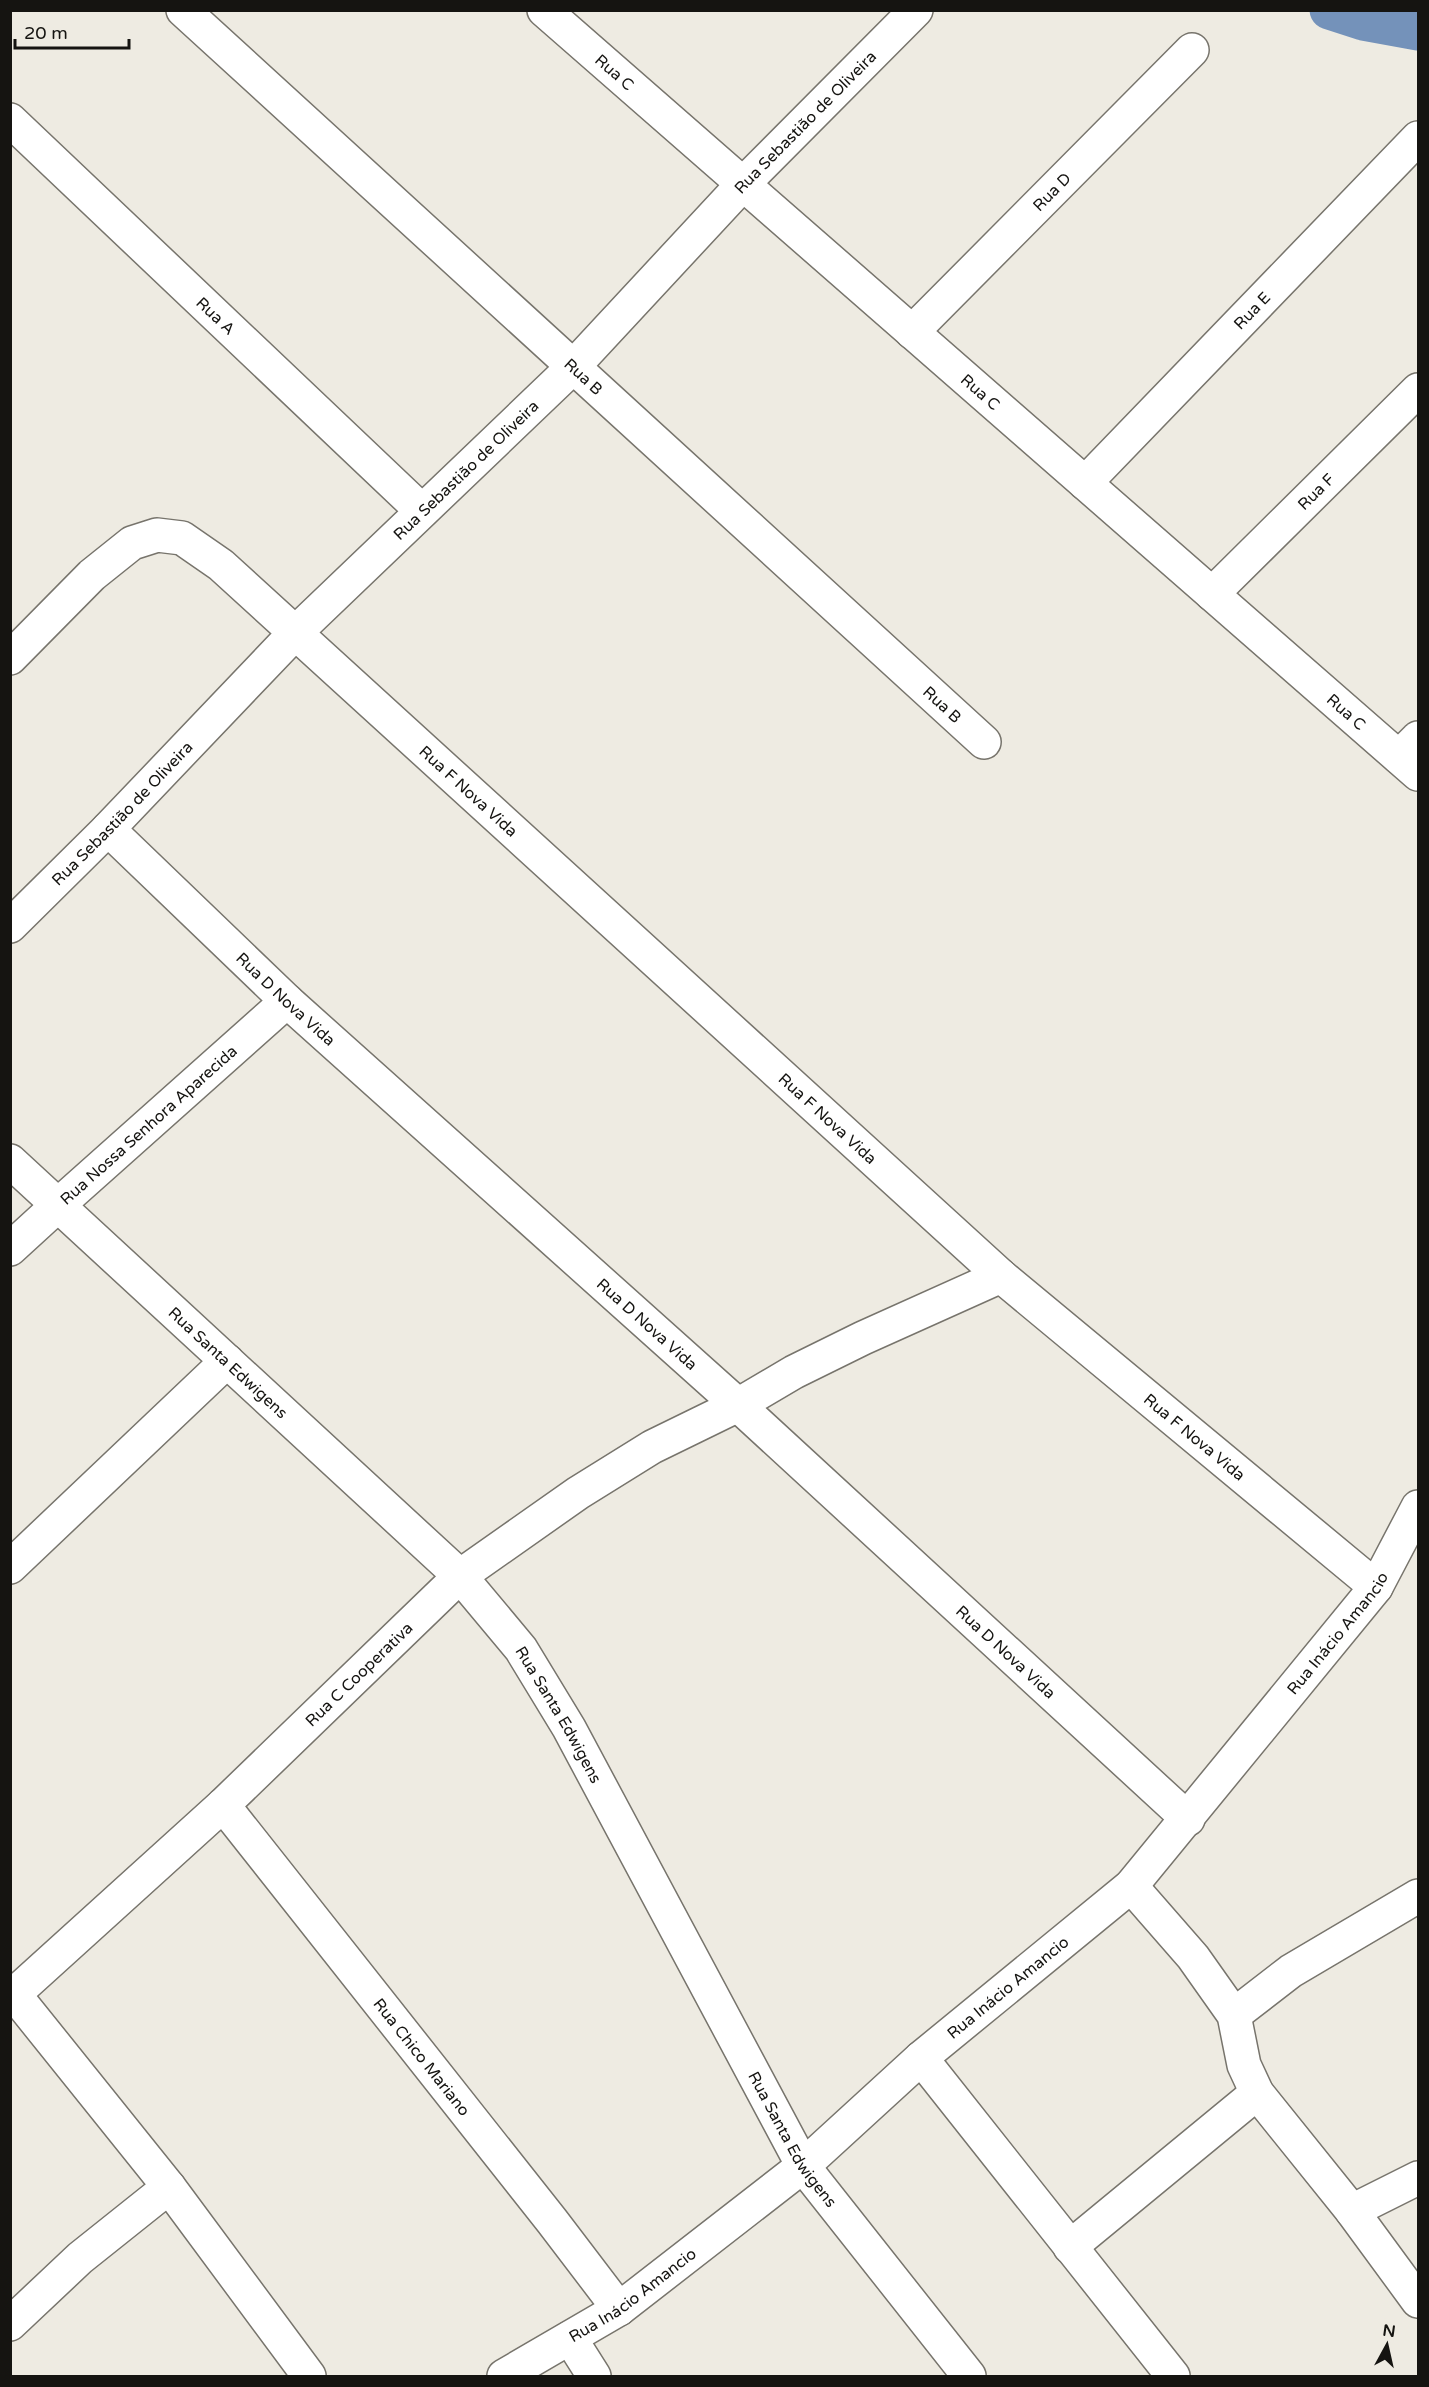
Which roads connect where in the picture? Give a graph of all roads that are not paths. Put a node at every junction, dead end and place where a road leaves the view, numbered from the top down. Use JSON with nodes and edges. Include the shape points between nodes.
{"nodes":[{"id":1,"x":183,"y":10,"type":"edge"},
{"id":2,"x":544,"y":10,"type":"edge"},
{"id":3,"x":916,"y":10,"type":"edge"},
{"id":4,"x":1192,"y":50,"type":"dead end"},
{"id":5,"x":10,"y":120,"type":"edge"},
{"id":6,"x":1419,"y":138,"type":"edge"},
{"id":7,"x":743,"y":184,"type":"junction"},
{"id":8,"x":912,"y":332,"type":"junction"},
{"id":9,"x":573,"y":367,"type":"junction"},
{"id":10,"x":1419,"y":390,"type":"edge"},
{"id":11,"x":1085,"y":483,"type":"junction"},
{"id":12,"x":422,"y":511,"type":"junction"},
{"id":13,"x":1212,"y":594,"type":"junction"},
{"id":14,"x":294,"y":634,"type":"junction"},
{"id":15,"x":10,"y":658,"type":"edge"},
{"id":16,"x":984,"y":742,"type":"dead end"},
{"id":17,"x":1412,"y":756,"type":"edge"},
{"id":18,"x":108,"y":829,"type":"junction"},
{"id":19,"x":10,"y":926,"type":"edge"},
{"id":20,"x":287,"y":1001,"type":"junction"},
{"id":21,"x":10,"y":1161,"type":"edge"},
{"id":22,"x":57,"y":1206,"type":"junction"},
{"id":23,"x":10,"y":1250,"type":"edge"},
{"id":24,"x":1001,"y":1276,"type":"junction"},
{"id":25,"x":227,"y":1361,"type":"junction"},
{"id":26,"x":738,"y":1405,"type":"junction"},
{"id":27,"x":1419,"y":1507,"type":"edge"},
{"id":28,"x":10,"y":1567,"type":"edge"},
{"id":29,"x":460,"y":1576,"type":"junction"},
{"id":30,"x":1376,"y":1587,"type":"junction"},
{"id":31,"x":223,"y":1805,"type":"junction"},
{"id":32,"x":1188,"y":1819,"type":"junction"},
{"id":33,"x":1131,"y":1886,"type":"junction"},
{"id":34,"x":1419,"y":1896,"type":"edge"},
{"id":35,"x":12,"y":1996,"type":"edge"},
{"id":36,"x":1233,"y":2015,"type":"junction"},
{"id":37,"x":921,"y":2058,"type":"junction"},
{"id":38,"x":1257,"y":2093,"type":"junction"},
{"id":39,"x":802,"y":2166,"type":"junction"},
{"id":40,"x":1419,"y":2178,"type":"edge"},
{"id":41,"x":169,"y":2187,"type":"junction"},
{"id":42,"x":1352,"y":2211,"type":"junction"},
{"id":43,"x":1070,"y":2247,"type":"junction"},
{"id":44,"x":1419,"y":2301,"type":"edge"},
{"id":45,"x":619,"y":2309,"type":"junction"},
{"id":46,"x":10,"y":2324,"type":"edge"},
{"id":47,"x":570,"y":2338,"type":"junction"},
{"id":48,"x":309,"y":2376,"type":"edge"},
{"id":49,"x":504,"y":2376,"type":"edge"},
{"id":50,"x":594,"y":2376,"type":"edge"},
{"id":51,"x":969,"y":2376,"type":"edge"},
{"id":52,"x":1173,"y":2376,"type":"edge"}],
"edges":[{"from":1,"to":9,"type":"street","name":"Rua B"},
{"from":2,"to":7,"type":"street","name":"Rua C"},
{"from":3,"to":7,"type":"street","name":"Rua Sebastião de Oliveira"},
{"from":4,"to":8,"type":"street","name":"Rua D"},
{"from":5,"to":12,"type":"street","name":"Rua A"},
{"from":6,"to":11,"type":"street","name":"Rua E"},
{"from":7,"to":8,"type":"street","name":"Rua C"},
{"from":7,"to":9,"type":"street","name":"Rua Sebastião de Oliveira"},
{"from":8,"to":11,"type":"street","name":"Rua C"},
{"from":9,"to":12,"type":"street","name":"Rua Sebastião de Oliveira"},
{"from":9,"to":16,"type":"street","name":"Rua B"},
{"from":10,"to":13,"type":"street","name":"Rua F"},
{"from":11,"to":13,"type":"street","name":"Rua C"},
{"from":12,"to":14,"type":"street","name":"Rua Sebastião de Oliveira"},
{"from":13,"to":17,"type":"street","name":"Rua C"},
{"from":14,"to":15,"type":"street","name":"Rua F Nova Vida","via":[[221,566],[182,538],[157,535],[132,543],[92,575]]},
{"from":14,"to":18,"type":"street","name":"Rua Sebastião de Oliveira"},
{"from":14,"to":24,"type":"street","name":"Rua F Nova Vida"},
{"from":18,"to":19,"type":"street","name":"Rua Sebastião de Oliveira"},
{"from":18,"to":20,"type":"street","name":"Rua D Nova Vida"},
{"from":20,"to":22,"type":"street","name":"Rua Nossa Senhora Aparecida"},
{"from":20,"to":26,"type":"street","name":"Rua D Nova Vida"},
{"from":21,"to":22,"type":"street","name":"Rua Santa Edwigens"},
{"from":22,"to":23,"type":"street","name":"Rua Nossa Senhora Aparecida"},
{"from":22,"to":25,"type":"street","name":"Rua Santa Edwigens"},
{"from":24,"to":26,"type":"street","name":"Rua C Cooperativa","via":[[862,1338]]},
{"from":24,"to":30,"type":"street","name":"Rua F Nova Vida"},
{"from":25,"to":28,"type":"street"},
{"from":25,"to":29,"type":"street","name":"Rua Santa Edwigens"},
{"from":26,"to":29,"type":"street","name":"Rua C Cooperativa","via":[[652,1447],[578,1493]]},
{"from":26,"to":32,"type":"street","name":"Rua D Nova Vida"},
{"from":27,"to":30,"type":"street","name":"Rua Inácio Amancio"},
{"from":29,"to":31,"type":"street","name":"Rua C Cooperativa"},
{"from":29,"to":39,"type":"street","name":"Rua Santa Edwigens","via":[[521,1649],[569,1728]]},
{"from":30,"to":32,"type":"street","name":"Rua Inácio Amancio"},
{"from":31,"to":35,"type":"street","name":"Rua C Cooperativa"},
{"from":31,"to":45,"type":"street","name":"Rua Chico Mariano"},
{"from":32,"to":33,"type":"street","name":"Rua Inácio Amancio"},
{"from":33,"to":36,"type":"street","via":[[1193,1957]]},
{"from":33,"to":37,"type":"street","name":"Rua Inácio Amancio"},
{"from":34,"to":36,"type":"street","via":[[1291,1971]]},
{"from":35,"to":41,"type":"street"},
{"from":36,"to":38,"type":"street","via":[[1244,2065]]},
{"from":37,"to":39,"type":"street","name":"Rua Inácio Amancio"},
{"from":37,"to":43,"type":"street"},
{"from":38,"to":42,"type":"street"},
{"from":38,"to":43,"type":"street"},
{"from":39,"to":45,"type":"street","name":"Rua Inácio Amancio"},
{"from":39,"to":51,"type":"street","name":"Rua Santa Edwigens"},
{"from":40,"to":42,"type":"street"},
{"from":41,"to":46,"type":"street","via":[[80,2258]]},
{"from":41,"to":48,"type":"street"},
{"from":42,"to":44,"type":"street"},
{"from":43,"to":52,"type":"street"},
{"from":45,"to":47,"type":"street","name":"Rua Inácio Amancio"},
{"from":47,"to":49,"type":"street","name":"Rua Inácio Amancio"},
{"from":47,"to":50,"type":"street"}]}
